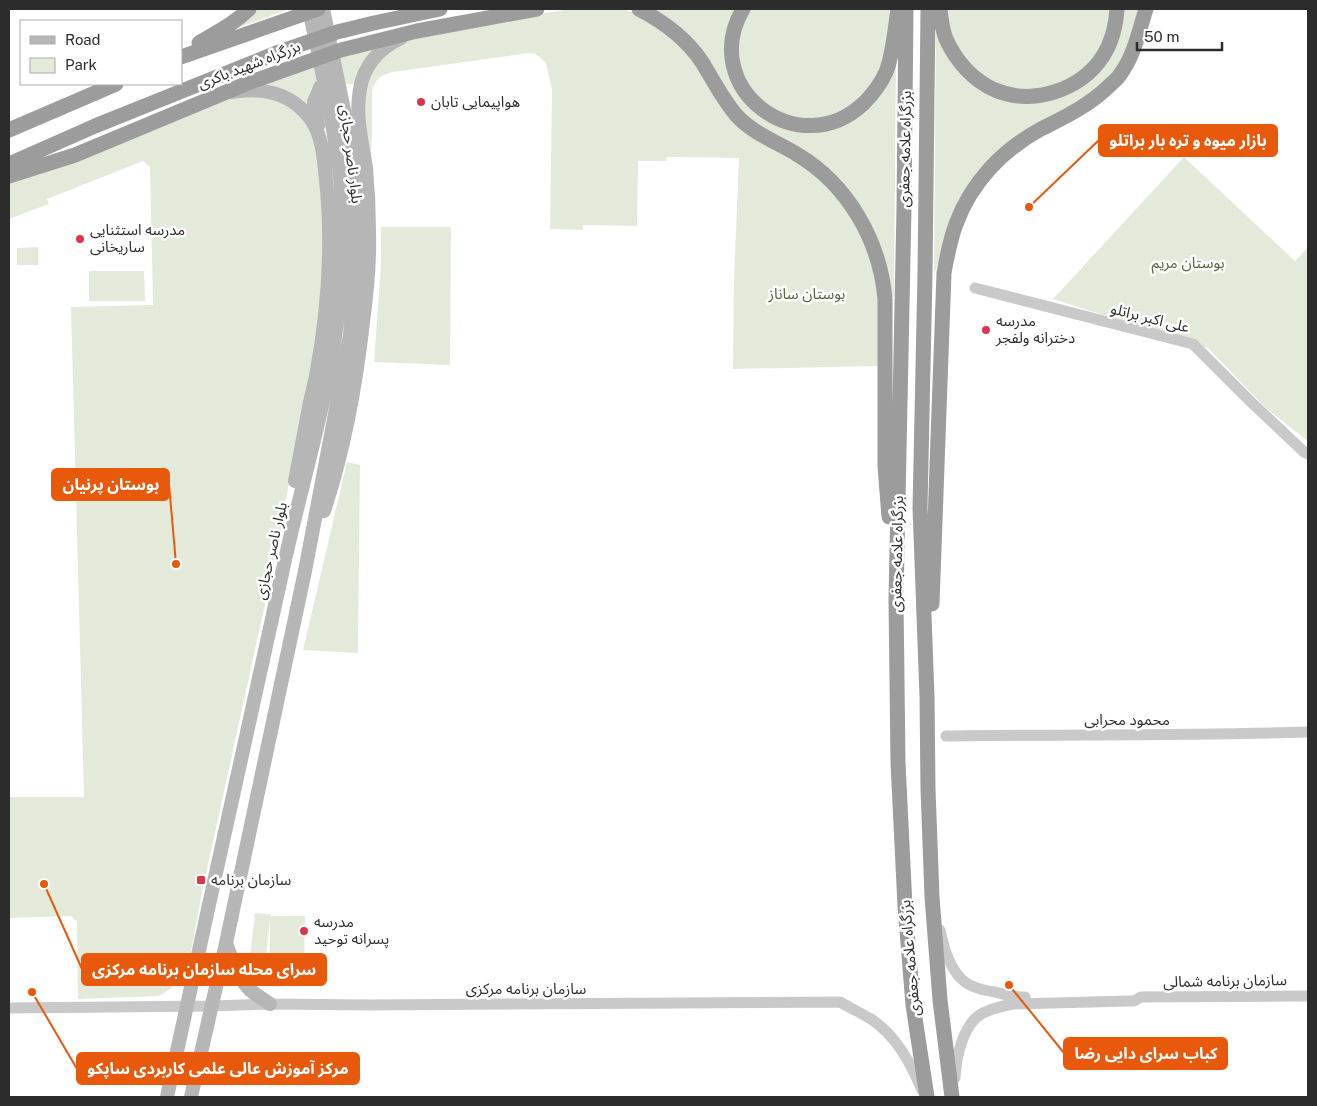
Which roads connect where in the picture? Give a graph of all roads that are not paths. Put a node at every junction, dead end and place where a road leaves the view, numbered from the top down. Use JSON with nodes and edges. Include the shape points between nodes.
{"nodes":[{"id":1,"x":249,"y":9,"type":"edge"},
{"id":2,"x":309,"y":9,"type":"edge"},
{"id":3,"x":318,"y":9,"type":"edge"},
{"id":4,"x":323,"y":9,"type":"edge"},
{"id":5,"x":440,"y":9,"type":"edge"},
{"id":6,"x":537,"y":9,"type":"edge"},
{"id":7,"x":639,"y":9,"type":"edge"},
{"id":8,"x":743,"y":9,"type":"edge"},
{"id":9,"x":898,"y":9,"type":"edge"},
{"id":10,"x":906,"y":9,"type":"edge"},
{"id":11,"x":928,"y":9,"type":"edge"},
{"id":12,"x":940,"y":9,"type":"edge"},
{"id":13,"x":1118,"y":9,"type":"edge"},
{"id":14,"x":1146,"y":9,"type":"edge"},
{"id":15,"x":417,"y":31,"type":"junction"},
{"id":16,"x":182,"y":54,"type":"edge"},
{"id":17,"x":182,"y":55,"type":"edge"},
{"id":18,"x":114,"y":85,"type":"edge"},
{"id":19,"x":221,"y":94,"type":"junction"},
{"id":20,"x":345,"y":114,"type":"junction"},
{"id":21,"x":9,"y":130,"type":"edge"},
{"id":22,"x":320,"y":140,"type":"junction"},
{"id":23,"x":9,"y":164,"type":"edge"},
{"id":24,"x":9,"y":176,"type":"edge"},
{"id":25,"x":974,"y":288,"type":"dead end"},
{"id":26,"x":1308,"y":454,"type":"edge"},
{"id":27,"x":283,"y":566,"type":"junction"},
{"id":28,"x":896,"y":598,"type":"junction"},
{"id":29,"x":927,"y":696,"type":"junction"},
{"id":30,"x":1308,"y":732,"type":"edge"},
{"id":31,"x":946,"y":736,"type":"dead end"},
{"id":32,"x":932,"y":897,"type":"junction"},
{"id":33,"x":226,"y":943,"type":"junction"},
{"id":34,"x":1308,"y":996,"type":"edge"},
{"id":35,"x":1141,"y":997,"type":"junction"},
{"id":36,"x":270,"y":1004,"type":"junction"},
{"id":37,"x":187,"y":1006,"type":"junction"},
{"id":38,"x":212,"y":1006,"type":"junction"},
{"id":39,"x":9,"y":1008,"type":"edge"},
{"id":40,"x":167,"y":1097,"type":"edge"},
{"id":41,"x":191,"y":1097,"type":"edge"},
{"id":42,"x":926,"y":1097,"type":"edge"},
{"id":43,"x":953,"y":1097,"type":"edge"}],
"edges":[{"from":1,"to":16,"type":"highway"},
{"from":2,"to":20,"type":"main road","name":"بلوار ناصر حجازی"},
{"from":3,"to":17,"type":"highway","name":"بزرگراه شهید باکری"},
{"from":4,"to":20,"type":"main road","name":"بلوار ناصر حجازی"},
{"from":5,"to":23,"type":"highway","name":"بزرگراه شهید باکری","via":[[337,32],[306,43],[95,126]]},
{"from":6,"to":15,"type":"highway"},
{"from":7,"to":28,"type":"highway","via":[[668,26],[690,47],[729,107],[748,126],[798,155],[827,177],[849,203],[869,236],[884,283],[885,466]]},
{"from":8,"to":9,"type":"highway","via":[[731,44],[732,59],[744,92],[774,117],[794,124],[820,125],[853,112],[876,88],[890,61]]},
{"from":10,"to":28,"type":"highway","name":"بزرگراه علامه جعفری"},
{"from":11,"to":29,"type":"highway","name":"بزرگراه علامه جعفری","via":[[920,508]]},
{"from":12,"to":13,"type":"highway","via":[[946,38],[968,72],[995,90],[1026,96],[1061,90],[1084,78],[1109,45]]},
{"from":14,"to":29,"type":"highway","via":[[1136,45],[1119,76],[1090,103],[1021,141],[1000,158],[971,193],[948,247],[944,272]]},
{"from":15,"to":19,"type":"highway","via":[[341,50]]},
{"from":15,"to":20,"type":"main road","via":[[391,42],[376,54]]},
{"from":18,"to":21,"type":"highway"},
{"from":19,"to":22,"type":"main road","via":[[256,90],[279,95],[305,113]]},
{"from":19,"to":24,"type":"highway","via":[[74,155]]},
{"from":20,"to":22,"type":"main road","via":[[355,98],[351,91],[337,83],[320,87],[314,102]]},
{"from":20,"to":27,"type":"main road","name":"بلوار ناصر حجازی","via":[[339,170],[343,218],[337,332]]},
{"from":20,"to":33,"type":"main road","name":"بلوار ناصر حجازی","via":[[356,218],[350,335],[305,572]]},
{"from":22,"to":27,"type":"main road","via":[[329,220],[327,300]]},
{"from":25,"to":26,"type":"street","name":"علی اکبر براتلو","via":[[1193,344]]},
{"from":27,"to":37,"type":"main road","name":"بلوار ناصر حجازی"},
{"from":28,"to":42,"type":"highway","name":"بزرگراه علامه جعفری","via":[[898,763],[905,906],[912,1005]]},
{"from":29,"to":32,"type":"highway","name":"بزرگراه علامه جعفری"},
{"from":30,"to":31,"type":"street","name":"محمود محرابی"},
{"from":32,"to":35,"type":"street","via":[[943,944],[954,969],[972,986],[1013,997],[1134,994]]},
{"from":32,"to":43,"type":"highway","name":"بزرگراه علامه جعفری","via":[[940,1000]]},
{"from":33,"to":36,"type":"main road","via":[[244,983]]},
{"from":33,"to":38,"type":"main road","name":"بلوار ناصر حجازی"},
{"from":34,"to":35,"type":"street","name":"سازمان برنامه شمالی"},
{"from":35,"to":43,"type":"street","via":[[1134,1001],[1013,1004],[982,1013],[962,1041]]},
{"from":36,"to":38,"type":"street","name":"سازمان برنامه مرکزی"},
{"from":36,"to":42,"type":"street","name":"سازمان برنامه مرکزی","via":[[840,1002],[872,1019],[892,1038]]},
{"from":37,"to":38,"type":"street","name":"سازمان برنامه مرکزی"},
{"from":37,"to":39,"type":"street","name":"سازمان برنامه مرکزی"},
{"from":37,"to":40,"type":"main road","name":"بلوار ناصر حجازی"},
{"from":38,"to":41,"type":"main road","name":"بلوار ناصر حجازی"}]}
